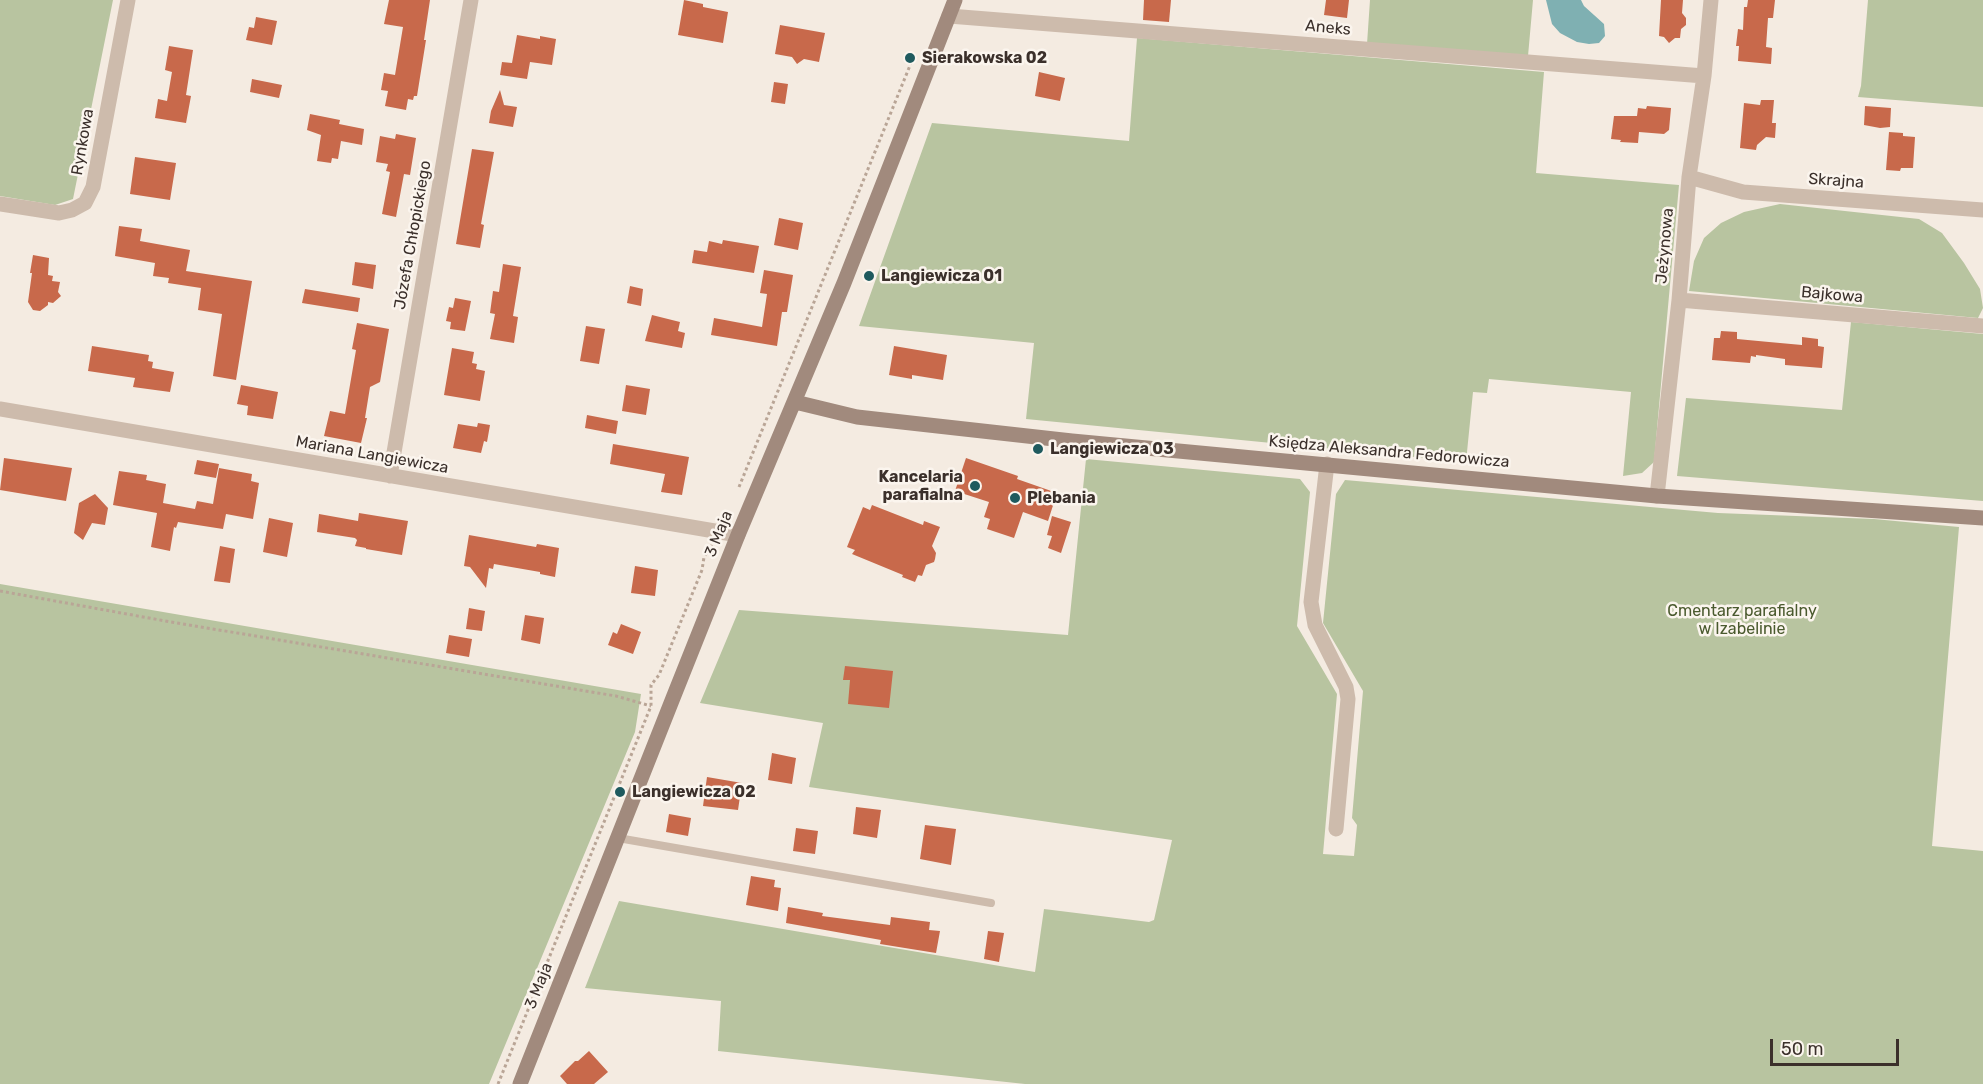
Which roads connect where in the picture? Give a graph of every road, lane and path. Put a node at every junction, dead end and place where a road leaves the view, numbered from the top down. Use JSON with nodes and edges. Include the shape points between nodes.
{"nodes":[{"id":1,"x":128,"y":0,"type":"edge"},
{"id":2,"x":471,"y":0,"type":"edge"},
{"id":3,"x":956,"y":0,"type":"edge"},
{"id":4,"x":1711,"y":0,"type":"edge"},
{"id":5,"x":949,"y":16,"type":"junction"},
{"id":6,"x":914,"y":56,"type":"dead end"},
{"id":7,"x":1704,"y":76,"type":"junction"},
{"id":8,"x":1689,"y":177,"type":"junction"},
{"id":9,"x":0,"y":204,"type":"edge"},
{"id":10,"x":1983,"y":210,"type":"edge"},
{"id":11,"x":1679,"y":300,"type":"junction"},
{"id":12,"x":1983,"y":326,"type":"edge"},
{"id":13,"x":795,"y":402,"type":"junction"},
{"id":14,"x":0,"y":409,"type":"edge"},
{"id":15,"x":1327,"y":464,"type":"junction"},
{"id":16,"x":390,"y":476,"type":"junction"},
{"id":17,"x":738,"y":488,"type":"dead end"},
{"id":18,"x":1657,"y":496,"type":"junction"},
{"id":19,"x":1983,"y":518,"type":"edge"},
{"id":20,"x":720,"y":532,"type":"junction"},
{"id":21,"x":738,"y":535,"type":"junction"},
{"id":22,"x":0,"y":591,"type":"edge"},
{"id":23,"x":651,"y":706,"type":"junction"},
{"id":24,"x":1336,"y":829,"type":"dead end"},
{"id":25,"x":618,"y":838,"type":"junction"},
{"id":26,"x":991,"y":903,"type":"dead end"},
{"id":27,"x":498,"y":1084,"type":"edge"},
{"id":28,"x":520,"y":1084,"type":"edge"}],
"edges":[{"from":1,"to":9,"type":"street","name":"Rynkowa","via":[[93,187],[85,203],[59,213]]},
{"from":2,"to":16,"type":"street","name":"Józefa Chłopickiego"},
{"from":3,"to":5,"type":"street","name":"3 Maja"},
{"from":4,"to":7,"type":"street","name":"Jeżynowa"},
{"from":5,"to":7,"type":"street","name":"Aneks"},
{"from":5,"to":13,"type":"street","name":"3 Maja"},
{"from":6,"to":17,"type":"path"},
{"from":7,"to":8,"type":"street","name":"Jeżynowa"},
{"from":8,"to":10,"type":"street","name":"Skrajna","via":[[1743,192]]},
{"from":8,"to":11,"type":"street","name":"Jeżynowa"},
{"from":11,"to":12,"type":"street","name":"Bajkowa"},
{"from":11,"to":18,"type":"street","name":"Jeżynowa"},
{"from":13,"to":15,"type":"street","name":"Księdza Aleksandra Fedorowicza","via":[[868,419]]},
{"from":13,"to":21,"type":"street","name":"3 Maja"},
{"from":14,"to":16,"type":"street","name":"Mariana Langiewicza"},
{"from":15,"to":18,"type":"street","name":"Księdza Aleksandra Fedorowicza"},
{"from":15,"to":24,"type":"street","via":[[1311,602],[1315,625],[1346,687],[1348,699]]},
{"from":16,"to":20,"type":"street","name":"Mariana Langiewicza"},
{"from":18,"to":19,"type":"street","name":"Księdza Aleksandra Fedorowicza"},
{"from":20,"to":21,"type":"street","name":"Mariana Langiewicza"},
{"from":20,"to":23,"type":"path","via":[[704,557],[702,570],[651,685]]},
{"from":21,"to":25,"type":"street","name":"3 Maja"},
{"from":22,"to":23,"type":"path","via":[[616,696]]},
{"from":23,"to":27,"type":"path"},
{"from":25,"to":26,"type":"lane"},
{"from":25,"to":28,"type":"street","name":"3 Maja"}]}
